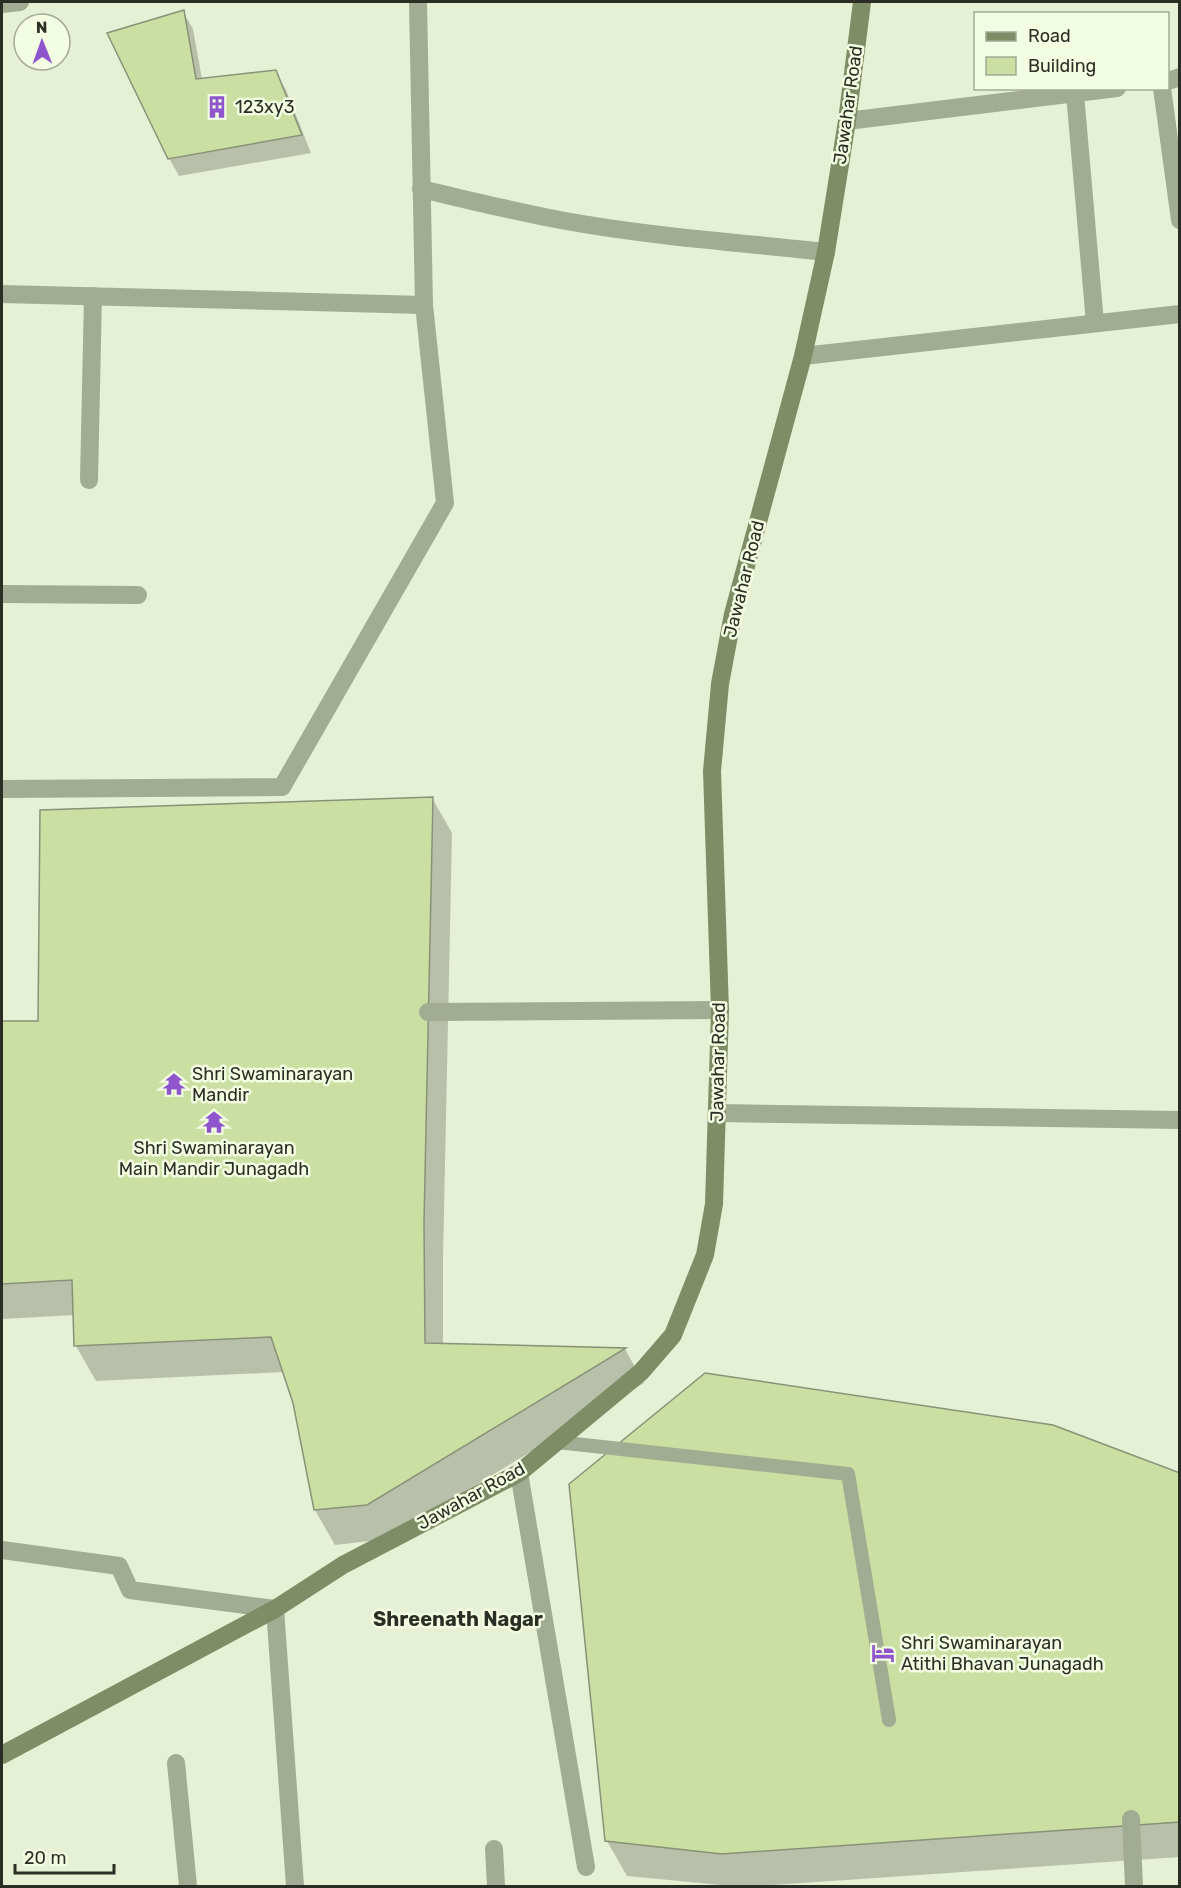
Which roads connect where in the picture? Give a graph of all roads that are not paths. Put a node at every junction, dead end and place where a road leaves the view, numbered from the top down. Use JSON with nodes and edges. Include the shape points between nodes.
{"nodes":[{"id":1,"x":20,"y":2,"type":"edge"},
{"id":2,"x":418,"y":2,"type":"edge"},
{"id":3,"x":862,"y":2,"type":"edge"},
{"id":4,"x":2,"y":4,"type":"edge"},
{"id":5,"x":1103,"y":90,"type":"edge"},
{"id":6,"x":1161,"y":90,"type":"edge"},
{"id":7,"x":1075,"y":94,"type":"junction"},
{"id":8,"x":847,"y":121,"type":"junction"},
{"id":9,"x":421,"y":189,"type":"junction"},
{"id":10,"x":1179,"y":220,"type":"edge"},
{"id":11,"x":826,"y":252,"type":"junction"},
{"id":12,"x":2,"y":294,"type":"edge"},
{"id":13,"x":93,"y":296,"type":"junction"},
{"id":14,"x":424,"y":305,"type":"junction"},
{"id":15,"x":1179,"y":314,"type":"edge"},
{"id":16,"x":1095,"y":323,"type":"junction"},
{"id":17,"x":803,"y":356,"type":"junction"},
{"id":18,"x":89,"y":480,"type":"dead end"},
{"id":19,"x":2,"y":594,"type":"edge"},
{"id":20,"x":138,"y":595,"type":"dead end"},
{"id":21,"x":2,"y":789,"type":"edge"},
{"id":22,"x":720,"y":1010,"type":"junction"},
{"id":23,"x":428,"y":1012,"type":"dead end"},
{"id":24,"x":717,"y":1113,"type":"junction"},
{"id":25,"x":1179,"y":1119,"type":"edge"},
{"id":26,"x":557,"y":1442,"type":"junction"},
{"id":27,"x":519,"y":1473,"type":"junction"},
{"id":28,"x":2,"y":1550,"type":"edge"},
{"id":29,"x":274,"y":1609,"type":"junction"},
{"id":30,"x":889,"y":1720,"type":"dead end"},
{"id":31,"x":2,"y":1755,"type":"edge"},
{"id":32,"x":176,"y":1763,"type":"dead end"},
{"id":33,"x":1131,"y":1819,"type":"dead end"},
{"id":34,"x":494,"y":1849,"type":"dead end"},
{"id":35,"x":586,"y":1867,"type":"dead end"},
{"id":36,"x":188,"y":1887,"type":"edge"},
{"id":37,"x":295,"y":1887,"type":"edge"},
{"id":38,"x":496,"y":1887,"type":"edge"},
{"id":39,"x":1134,"y":1887,"type":"edge"}],
"edges":[{"from":1,"to":4,"type":"street"},
{"from":2,"to":9,"type":"street"},
{"from":3,"to":8,"type":"street","name":"Jawahar Road"},
{"from":5,"to":7,"type":"street"},
{"from":6,"to":10,"type":"street"},
{"from":7,"to":8,"type":"street"},
{"from":7,"to":16,"type":"street"},
{"from":8,"to":11,"type":"street","name":"Jawahar Road"},
{"from":9,"to":11,"type":"street","via":[[578,223]]},
{"from":9,"to":14,"type":"street"},
{"from":11,"to":17,"type":"street","name":"Jawahar Road"},
{"from":12,"to":13,"type":"street"},
{"from":13,"to":14,"type":"street"},
{"from":13,"to":18,"type":"street"},
{"from":14,"to":21,"type":"street","via":[[445,503],[282,787]]},
{"from":15,"to":16,"type":"street"},
{"from":16,"to":17,"type":"street"},
{"from":17,"to":22,"type":"street","name":"Jawahar Road","via":[[733,614],[720,684],[712,771]]},
{"from":19,"to":20,"type":"street"},
{"from":22,"to":23,"type":"street"},
{"from":22,"to":24,"type":"street","name":"Jawahar Road"},
{"from":24,"to":25,"type":"street"},
{"from":24,"to":26,"type":"street","name":"Jawahar Road","via":[[714,1204],[705,1256],[673,1335],[641,1372]]},
{"from":26,"to":27,"type":"street","name":"Jawahar Road"},
{"from":26,"to":30,"type":"lane","via":[[848,1474]]},
{"from":27,"to":29,"type":"street","name":"Jawahar Road","via":[[343,1565]]},
{"from":27,"to":35,"type":"street"},
{"from":28,"to":29,"type":"street","via":[[119,1566],[130,1590]]},
{"from":29,"to":31,"type":"street","name":"Jawahar Road"},
{"from":29,"to":37,"type":"street"},
{"from":32,"to":36,"type":"street"},
{"from":33,"to":39,"type":"street"},
{"from":34,"to":38,"type":"street"}]}
